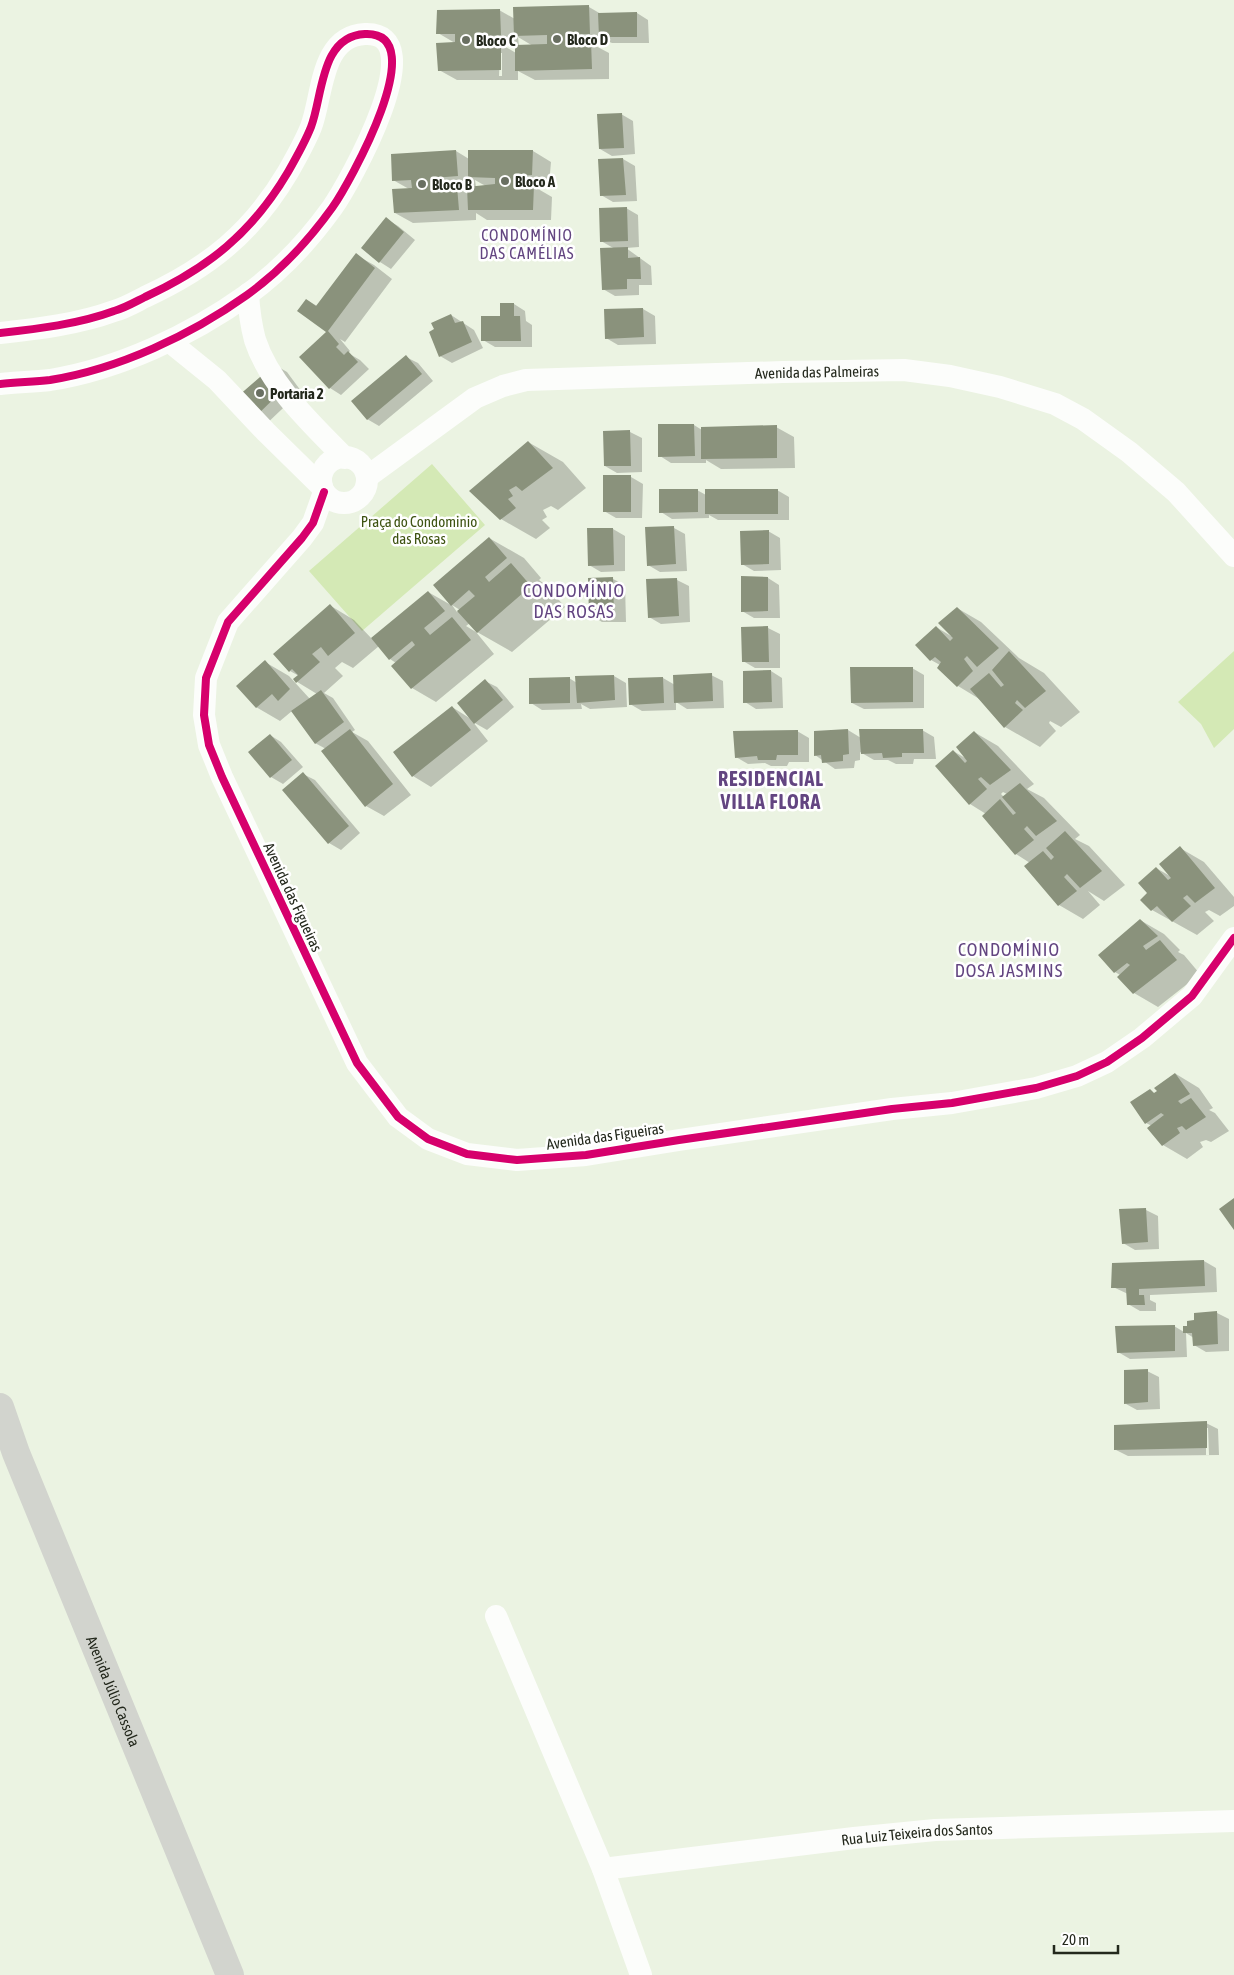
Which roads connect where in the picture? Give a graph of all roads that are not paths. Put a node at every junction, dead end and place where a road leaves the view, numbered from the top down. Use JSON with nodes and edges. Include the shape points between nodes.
{"nodes":[{"id":1,"x":248,"y":294,"type":"junction"},
{"id":2,"x":0,"y":333,"type":"edge"},
{"id":3,"x":170,"y":342,"type":"junction"},
{"id":4,"x":0,"y":384,"type":"edge"},
{"id":5,"x":345,"y":458,"type":"junction"},
{"id":6,"x":367,"y":477,"type":"junction"},
{"id":7,"x":323,"y":489,"type":"junction"},
{"id":8,"x":1234,"y":556,"type":"edge"},
{"id":9,"x":1234,"y":938,"type":"edge"},
{"id":10,"x":0,"y":1407,"type":"edge"},
{"id":11,"x":496,"y":1616,"type":"dead end"},
{"id":12,"x":1234,"y":1821,"type":"edge"},
{"id":13,"x":603,"y":1869,"type":"junction"},
{"id":14,"x":230,"y":1975,"type":"edge"},
{"id":15,"x":641,"y":1975,"type":"edge"}],
"edges":[{"from":1,"to":2,"type":"street","via":[[297,251],[333,208],[354,171],[392,78],[394,62],[391,47],[384,39],[373,34],[361,34],[336,48],[326,67],[311,127],[288,171],[262,212],[218,255],[174,284],[114,311],[47,327]]},
{"from":1,"to":3,"type":"street"},
{"from":1,"to":5,"type":"street","via":[[251,325],[270,371],[295,406]]},
{"from":3,"to":4,"type":"street","via":[[105,367],[50,380]]},
{"from":3,"to":7,"type":"street","via":[[218,380]]},
{"from":5,"to":6,"type":"street","via":[[359,463]]},
{"from":5,"to":7,"type":"street","via":[[338,458],[326,466],[321,480]]},
{"from":6,"to":7,"type":"street","via":[[364,492],[352,502],[336,502]]},
{"from":6,"to":8,"type":"street","name":"Avenida das Palmeiras","via":[[475,398],[526,380],[904,370],[1000,387],[1055,404],[1083,419],[1176,492]]},
{"from":7,"to":9,"type":"street","name":"Avenida das Figueiras","via":[[313,523],[228,622],[206,678],[204,714],[209,745],[357,1063],[398,1117],[428,1139],[468,1154],[517,1160],[586,1156],[1036,1088],[1077,1076],[1107,1062],[1142,1038],[1192,996]]},
{"from":10,"to":14,"type":"main road","name":"Avenida Júlio Cassola"},
{"from":11,"to":13,"type":"street"},
{"from":12,"to":13,"type":"street","name":"Rua Luiz Teixeira dos Santos","via":[[935,1830]]},
{"from":13,"to":15,"type":"street"}]}
